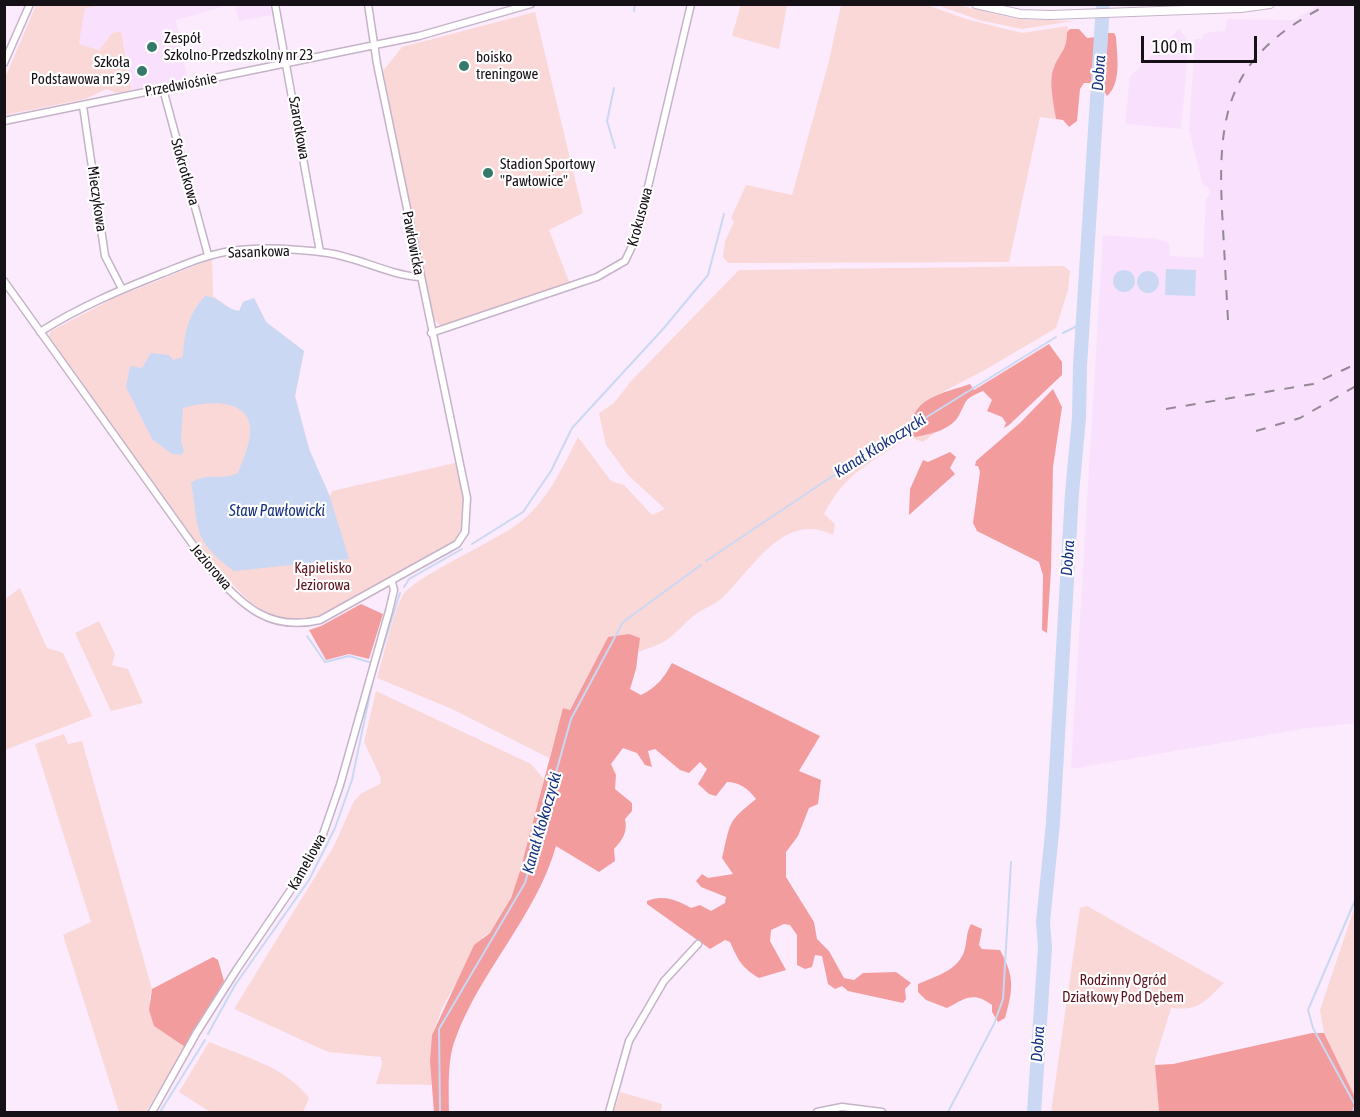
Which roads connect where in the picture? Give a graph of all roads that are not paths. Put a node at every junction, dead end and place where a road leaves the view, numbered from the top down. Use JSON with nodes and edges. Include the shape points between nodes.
{"nodes":[{"id":1,"x":30,"y":4,"type":"edge"},
{"id":2,"x":275,"y":4,"type":"edge"},
{"id":3,"x":368,"y":4,"type":"edge"},
{"id":4,"x":531,"y":4,"type":"edge"},
{"id":5,"x":691,"y":4,"type":"edge"},
{"id":6,"x":976,"y":4,"type":"edge"},
{"id":7,"x":1270,"y":4,"type":"edge"},
{"id":8,"x":373,"y":45,"type":"junction"},
{"id":9,"x":4,"y":63,"type":"edge"},
{"id":10,"x":287,"y":64,"type":"junction"},
{"id":11,"x":163,"y":89,"type":"junction"},
{"id":12,"x":83,"y":106,"type":"junction"},
{"id":13,"x":4,"y":121,"type":"edge"},
{"id":14,"x":320,"y":252,"type":"junction"},
{"id":15,"x":208,"y":255,"type":"junction"},
{"id":16,"x":420,"y":278,"type":"junction"},
{"id":17,"x":4,"y":281,"type":"edge"},
{"id":18,"x":122,"y":289,"type":"junction"},
{"id":19,"x":40,"y":332,"type":"junction"},
{"id":20,"x":431,"y":333,"type":"junction"},
{"id":21,"x":463,"y":481,"type":"joint"},
{"id":22,"x":392,"y":582,"type":"junction"},
{"id":23,"x":698,"y":944,"type":"dead end"},
{"id":24,"x":152,"y":1113,"type":"edge"},
{"id":25,"x":609,"y":1113,"type":"edge"},
{"id":26,"x":817,"y":1113,"type":"edge"},
{"id":27,"x":882,"y":1113,"type":"edge"}],
"edges":[{"from":1,"to":9,"type":"street"},
{"from":2,"to":10,"type":"street","name":"Szarotkowa"},
{"from":3,"to":8,"type":"street","name":"Pawłowicka"},
{"from":4,"to":8,"type":"street","name":"Przedwiośnie","via":[[462,26]]},
{"from":5,"to":20,"type":"street","name":"Krokusowa","via":[[636,238],[625,261],[579,285]]},
{"from":6,"to":7,"type":"street","via":[[1020,14],[1087,14]]},
{"from":8,"to":10,"type":"street","name":"Przedwiośnie"},
{"from":8,"to":16,"type":"street","name":"Pawłowicka"},
{"from":10,"to":11,"type":"street","name":"Przedwiośnie"},
{"from":10,"to":14,"type":"street","name":"Szarotkowa"},
{"from":11,"to":12,"type":"street","name":"Przedwiośnie"},
{"from":11,"to":15,"type":"street","name":"Stokrotkowa"},
{"from":12,"to":13,"type":"street","name":"Przedwiośnie"},
{"from":12,"to":18,"type":"street","name":"Mieczykowa","via":[[105,256]]},
{"from":14,"to":15,"type":"street","name":"Sasankowa","via":[[262,249]]},
{"from":14,"to":16,"type":"street","name":"Sasankowa"},
{"from":15,"to":18,"type":"street","name":"Sasankowa"},
{"from":16,"to":20,"type":"street","name":"Pawłowicka"},
{"from":17,"to":19,"type":"street","name":"Jeziorowa"},
{"from":18,"to":19,"type":"street","name":"Sasankowa"},
{"from":19,"to":22,"type":"street","name":"Jeziorowa","via":[[211,570],[259,614],[287,624],[318,621]]},
{"from":20,"to":21,"type":"street","name":"Pawłowicka"},
{"from":21,"to":22,"type":"street","name":"Jeziorowa","via":[[467,517],[461,540]]},
{"from":22,"to":24,"type":"street","name":"Kameliowa","via":[[389,611],[321,840],[202,1024]]},
{"from":23,"to":25,"type":"street","via":[[664,981],[629,1041]]},
{"from":26,"to":27,"type":"street","via":[[842,1107]]}]}
